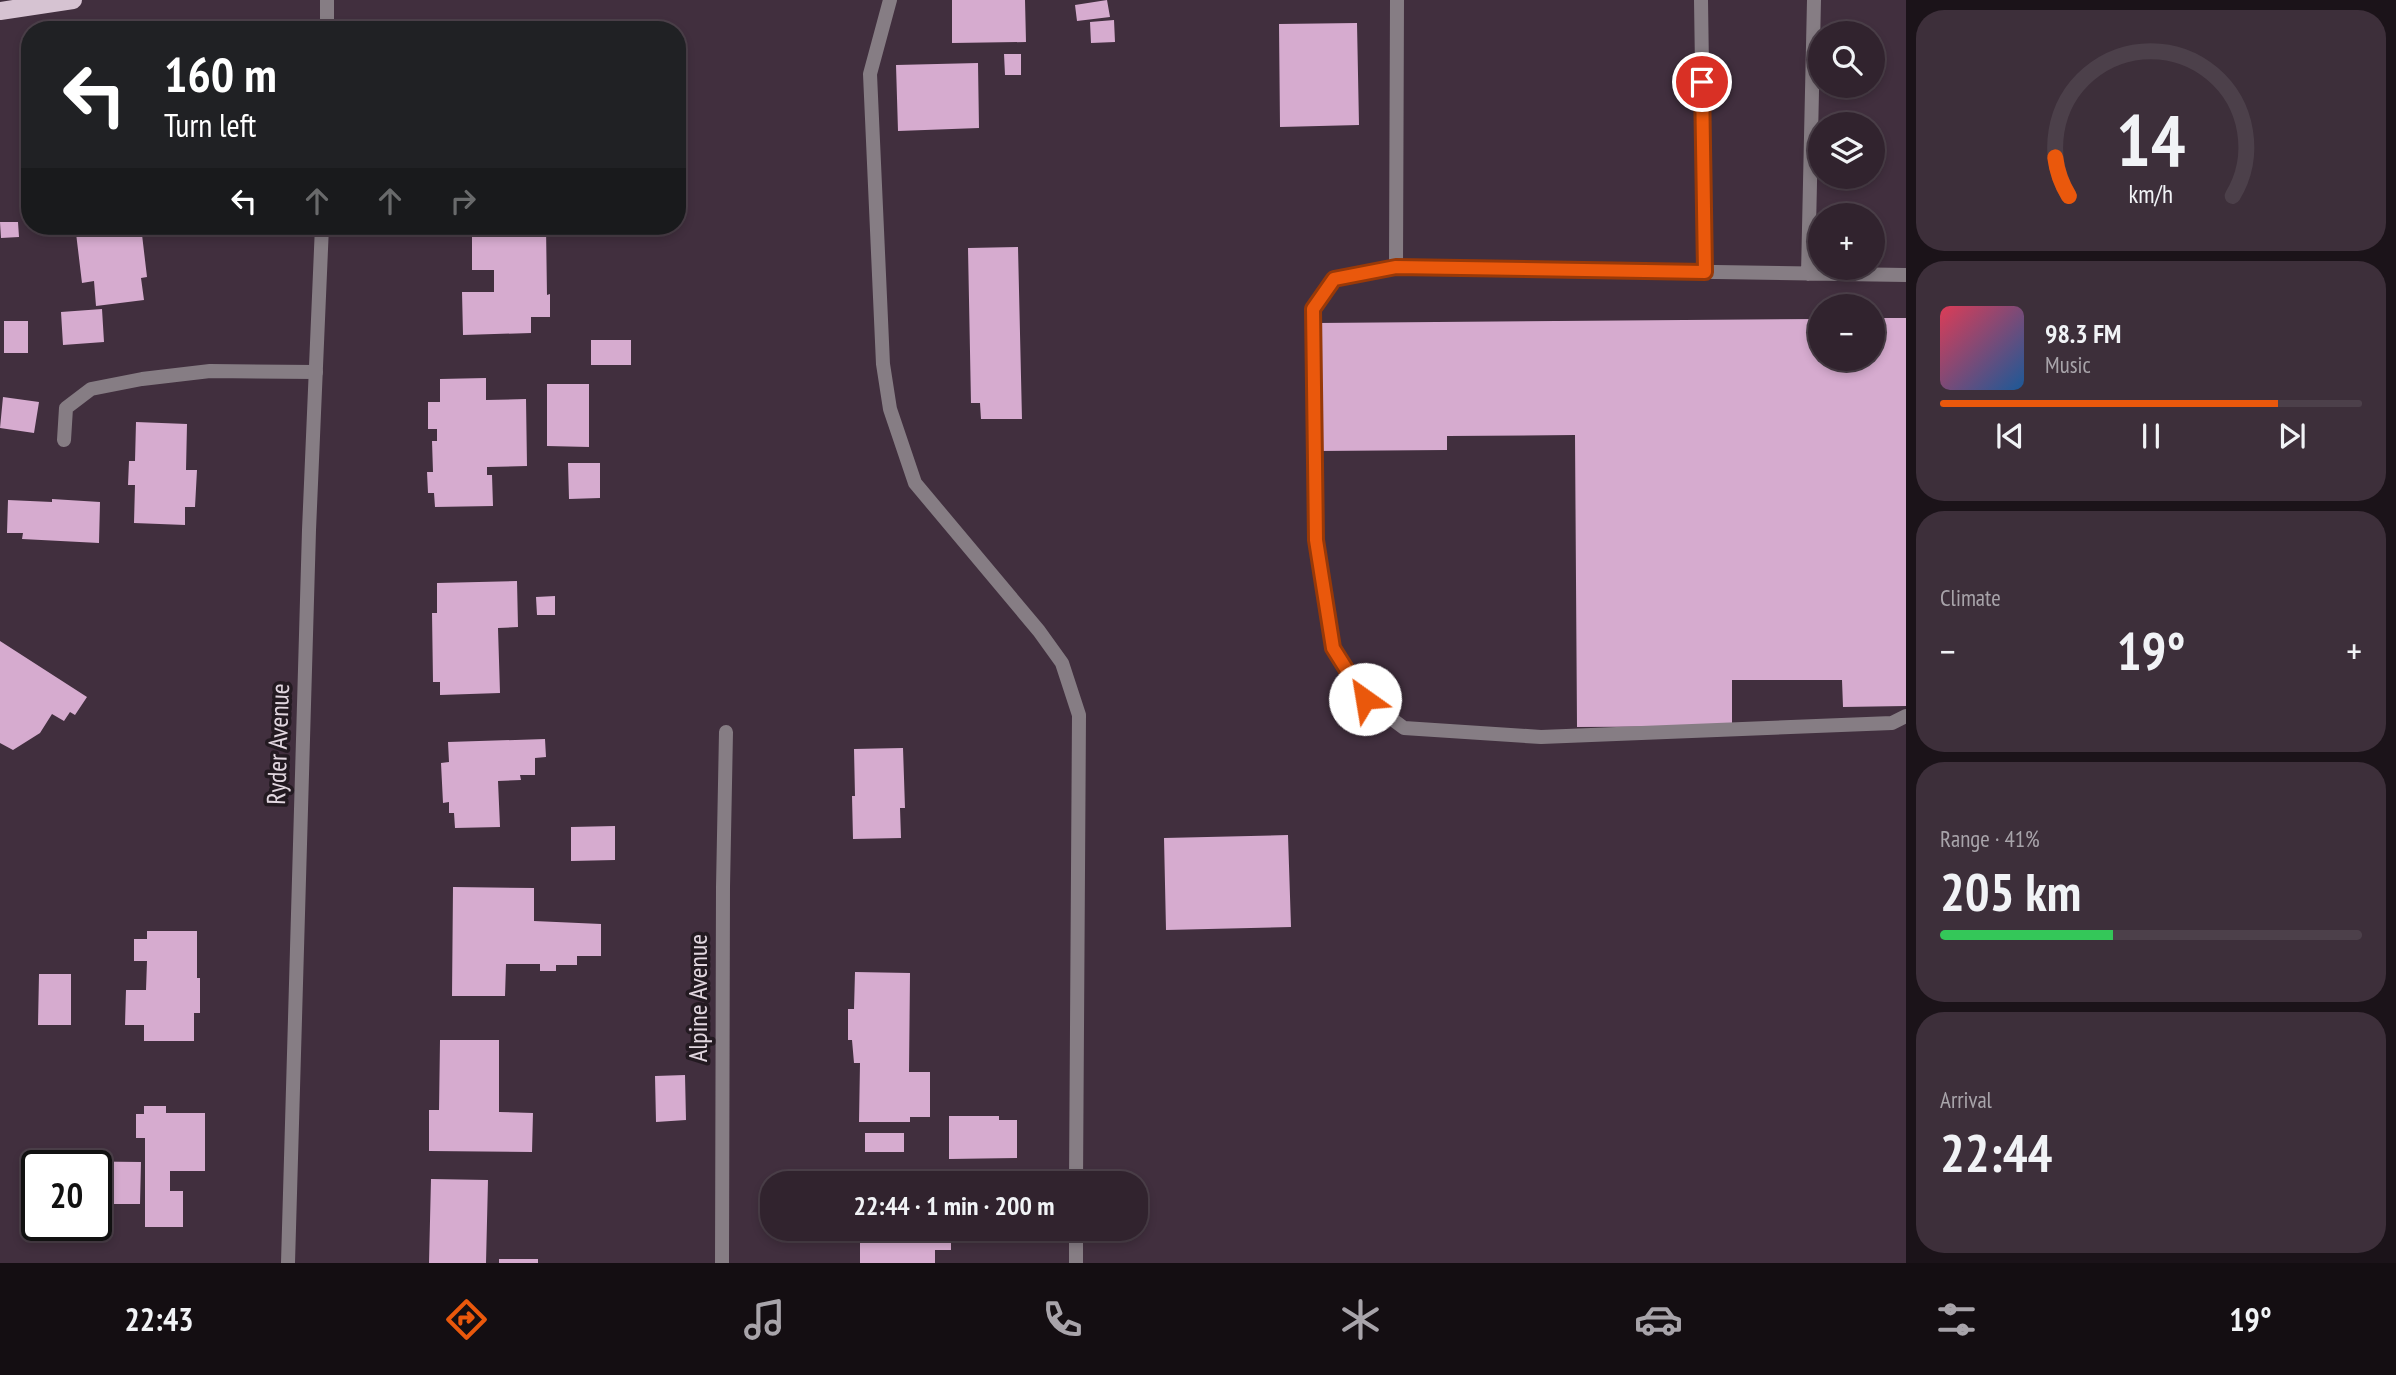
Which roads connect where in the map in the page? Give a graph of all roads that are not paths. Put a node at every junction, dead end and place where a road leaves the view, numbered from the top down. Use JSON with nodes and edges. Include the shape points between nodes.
{"nodes":[{"id":1,"x":73,"y":0,"type":"edge"},
{"id":2,"x":327,"y":0,"type":"edge"},
{"id":3,"x":890,"y":0,"type":"edge"},
{"id":4,"x":1397,"y":0,"type":"edge"},
{"id":5,"x":1701,"y":0,"type":"edge"},
{"id":6,"x":1814,"y":0,"type":"edge"},
{"id":7,"x":0,"y":11,"type":"edge"},
{"id":8,"x":327,"y":21,"type":"edge"},
{"id":9,"x":1810,"y":203,"type":"edge"},
{"id":10,"x":322,"y":235,"type":"edge"},
{"id":11,"x":1396,"y":267,"type":"junction"},
{"id":12,"x":1705,"y":272,"type":"junction"},
{"id":13,"x":1808,"y":274,"type":"edge"},
{"id":14,"x":1885,"y":275,"type":"edge"},
{"id":15,"x":1906,"y":275,"type":"edge"},
{"id":16,"x":316,"y":372,"type":"junction"},
{"id":17,"x":64,"y":440,"type":"dead end"},
{"id":18,"x":1906,"y":716,"type":"edge"},
{"id":19,"x":726,"y":733,"type":"dead end"},
{"id":20,"x":1076,"y":1171,"type":"edge"},
{"id":21,"x":1076,"y":1241,"type":"edge"},
{"id":22,"x":288,"y":1263,"type":"edge"},
{"id":23,"x":722,"y":1263,"type":"edge"},
{"id":24,"x":1076,"y":1263,"type":"edge"}],
"edges":[{"from":1,"to":7,"type":"main road"},
{"from":2,"to":8,"type":"street"},
{"from":3,"to":20,"type":"street","via":[[870,74],[883,364],[890,409],[915,483],[1062,663],[1079,715]]},
{"from":4,"to":11,"type":"street"},
{"from":5,"to":12,"type":"street"},
{"from":6,"to":9,"type":"street"},
{"from":10,"to":16,"type":"street","name":"Ryder Avenue"},
{"from":11,"to":12,"type":"street"},
{"from":11,"to":18,"type":"street","via":[[1334,279],[1313,309],[1316,540],[1333,648],[1365,699],[1404,728],[1541,737],[1892,723]]},
{"from":12,"to":13,"type":"street"},
{"from":14,"to":15,"type":"street"},
{"from":16,"to":17,"type":"street","via":[[210,371],[91,389],[66,408]]},
{"from":16,"to":22,"type":"street","name":"Ryder Avenue"},
{"from":19,"to":23,"type":"street","name":"Alpine Avenue"},
{"from":21,"to":24,"type":"street"}]}
